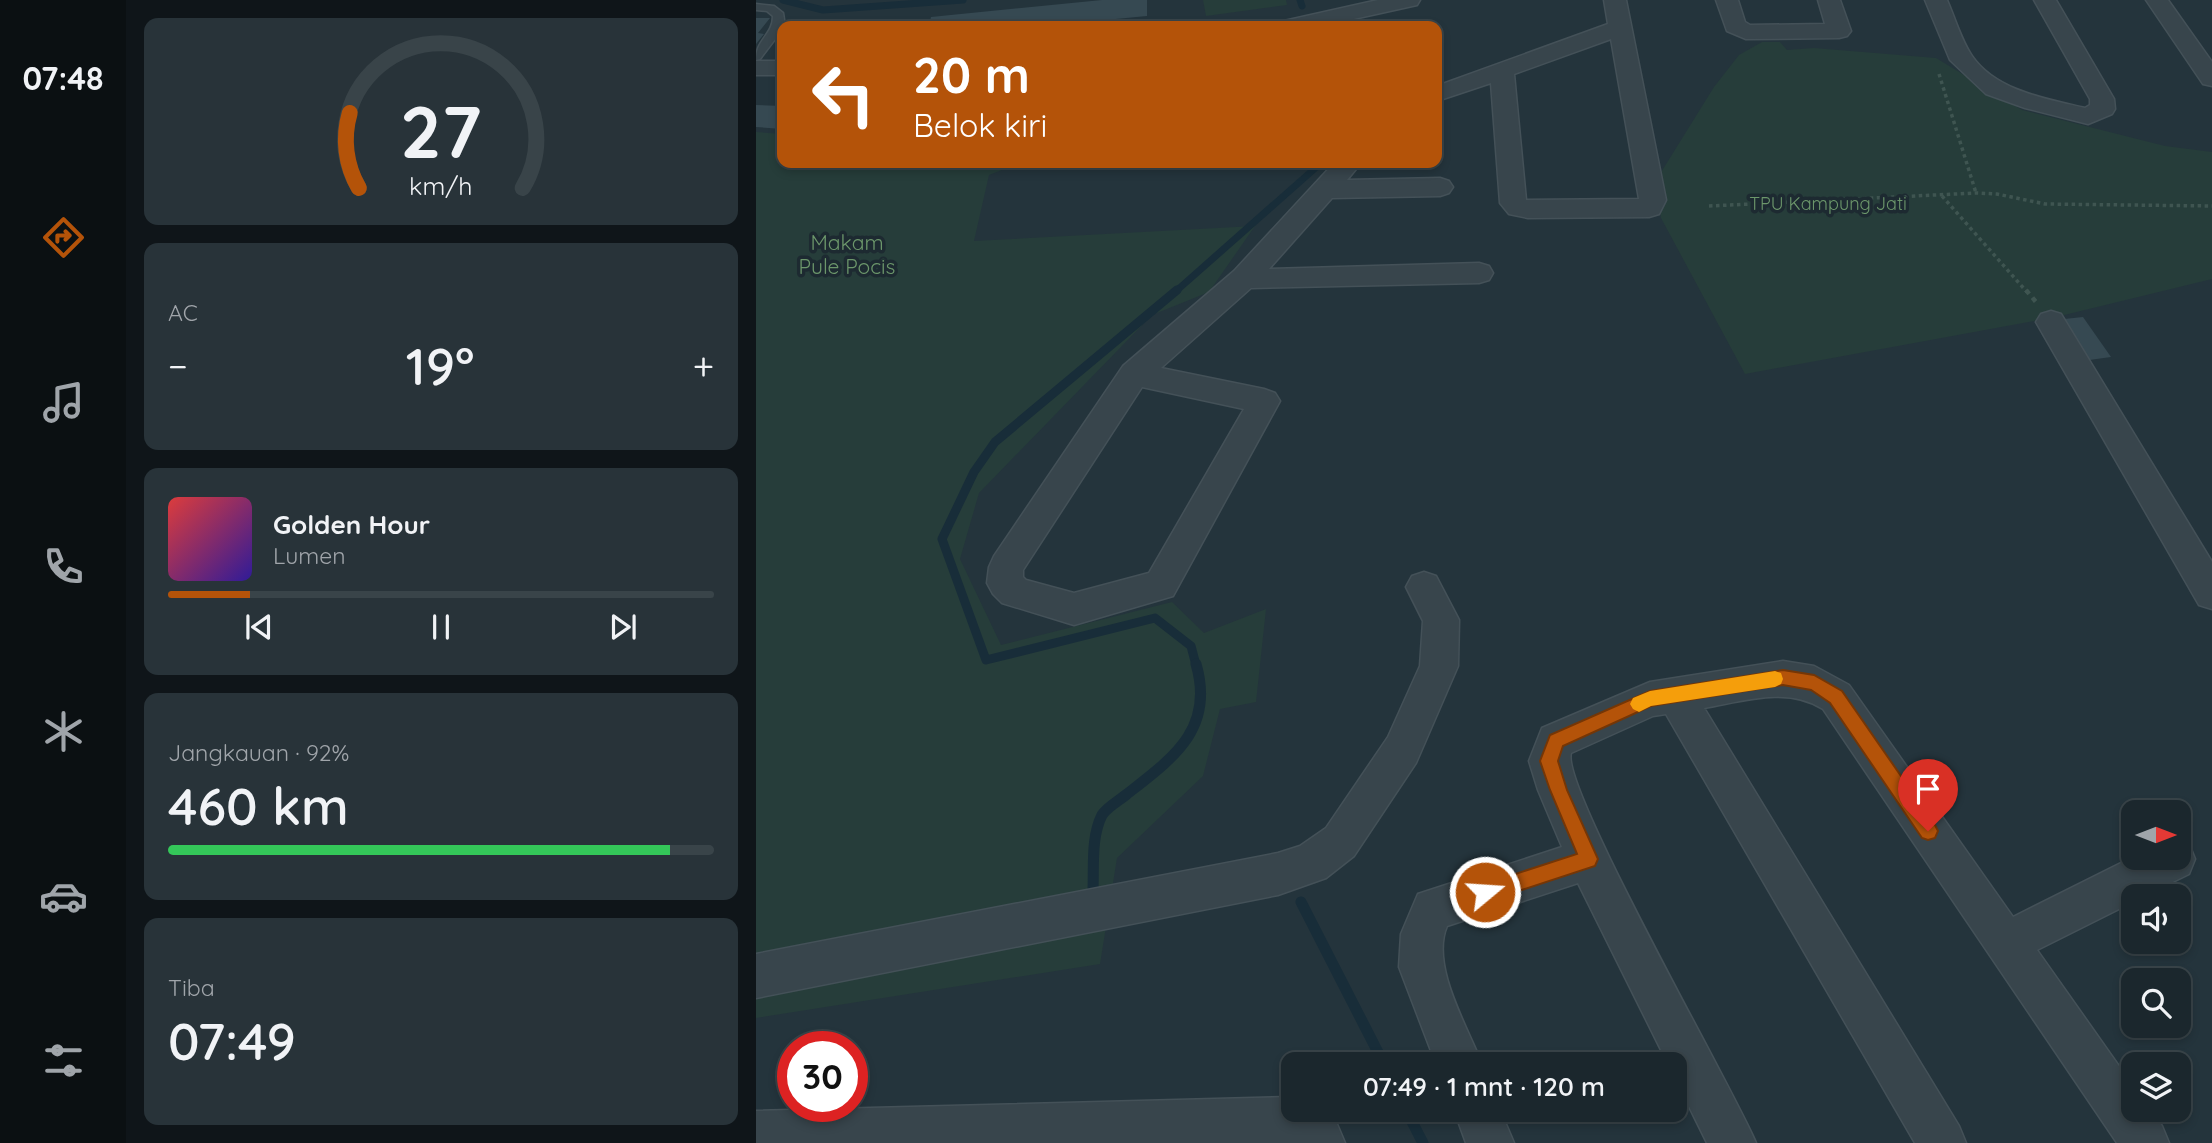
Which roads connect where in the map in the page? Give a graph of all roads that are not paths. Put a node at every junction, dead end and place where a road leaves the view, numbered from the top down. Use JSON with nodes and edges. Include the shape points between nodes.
{"nodes":[{"id":1,"x":1409,"y":0,"type":"edge"},
{"id":2,"x":1615,"y":0,"type":"edge"},
{"id":3,"x":1727,"y":0,"type":"edge"},
{"id":4,"x":1829,"y":0,"type":"edge"},
{"id":5,"x":1936,"y":0,"type":"edge"},
{"id":6,"x":2045,"y":0,"type":"edge"},
{"id":7,"x":2157,"y":0,"type":"edge"},
{"id":8,"x":756,"y":7,"type":"edge"},
{"id":9,"x":779,"y":21,"type":"edge"},
{"id":10,"x":1314,"y":21,"type":"edge"},
{"id":11,"x":1619,"y":28,"type":"junction"},
{"id":12,"x":777,"y":29,"type":"edge"},
{"id":13,"x":756,"y":56,"type":"edge"},
{"id":14,"x":756,"y":68,"type":"edge"},
{"id":15,"x":777,"y":68,"type":"edge"},
{"id":16,"x":1502,"y":70,"type":"junction"},
{"id":17,"x":2212,"y":79,"type":"edge"},
{"id":18,"x":1442,"y":92,"type":"edge"},
{"id":19,"x":1344,"y":168,"type":"edge"},
{"id":20,"x":1392,"y":175,"type":"edge"},
{"id":21,"x":1440,"y":187,"type":"dead end"},
{"id":22,"x":1327,"y":189,"type":"junction"},
{"id":23,"x":1479,"y":273,"type":"dead end"},
{"id":24,"x":1244,"y":278,"type":"junction"},
{"id":25,"x":2050,"y":322,"type":"road end"},
{"id":26,"x":1134,"y":374,"type":"junction"},
{"id":27,"x":1424,"y":587,"type":"dead end"},
{"id":28,"x":2212,"y":594,"type":"edge"},
{"id":29,"x":1675,"y":695,"type":"junction"},
{"id":30,"x":1588,"y":859,"type":"junction"},
{"id":31,"x":2152,"y":870,"type":"edge"},
{"id":32,"x":2006,"y":943,"type":"junction"},
{"id":33,"x":756,"y":976,"type":"edge"},
{"id":34,"x":1454,"y":1052,"type":"edge"},
{"id":35,"x":1482,"y":1122,"type":"edge"},
{"id":36,"x":756,"y":1135,"type":"edge"},
{"id":37,"x":1321,"y":1143,"type":"edge"},
{"id":38,"x":1490,"y":1143,"type":"edge"},
{"id":39,"x":1732,"y":1143,"type":"edge"},
{"id":40,"x":1942,"y":1143,"type":"edge"},
{"id":41,"x":2145,"y":1143,"type":"edge"}],
"edges":[{"from":1,"to":10,"type":"street"},
{"from":2,"to":11,"type":"street"},
{"from":3,"to":4,"type":"street","via":[[1735,26],[1746,32],[1839,31]]},
{"from":5,"to":6,"type":"street","via":[[1962,60],[1985,82],[2034,103],[2088,116],[2103,109],[2102,99]]},
{"from":7,"to":17,"type":"street"},
{"from":8,"to":9,"type":"lane","via":[[775,10]]},
{"from":11,"to":16,"type":"street"},
{"from":11,"to":16,"type":"street","via":[[1653,200],[1649,208],[1528,209],[1513,203]]},
{"from":12,"to":13,"type":"lane"},
{"from":14,"to":15,"type":"street"},
{"from":16,"to":18,"type":"street"},
{"from":19,"to":22,"type":"street"},
{"from":20,"to":21,"type":"street"},
{"from":20,"to":22,"type":"street"},
{"from":22,"to":24,"type":"street"},
{"from":23,"to":24,"type":"street"},
{"from":24,"to":26,"type":"street"},
{"from":25,"to":28,"type":"street"},
{"from":26,"to":26,"type":"street","via":[[1006,567],[1005,583],[1015,592],[1074,609],[1161,585],[1264,401]]},
{"from":27,"to":33,"type":"street","via":[[1441,620],[1439,666],[1402,750],[1340,842],[1311,863],[1278,874]]},
{"from":29,"to":30,"type":"street","via":[[1650,699],[1556,741],[1549,761]]},
{"from":29,"to":32,"type":"street","via":[[1783,678],[1814,683],[1836,697]]},
{"from":29,"to":40,"type":"street"},
{"from":30,"to":34,"type":"street","via":[[1433,909],[1422,934],[1421,967]]},
{"from":30,"to":39,"type":"street"},
{"from":31,"to":32,"type":"street"},
{"from":32,"to":41,"type":"street"},
{"from":35,"to":38,"type":"street"},
{"from":36,"to":37,"type":"street","via":[[1303,1120],[1319,1131]]}]}
